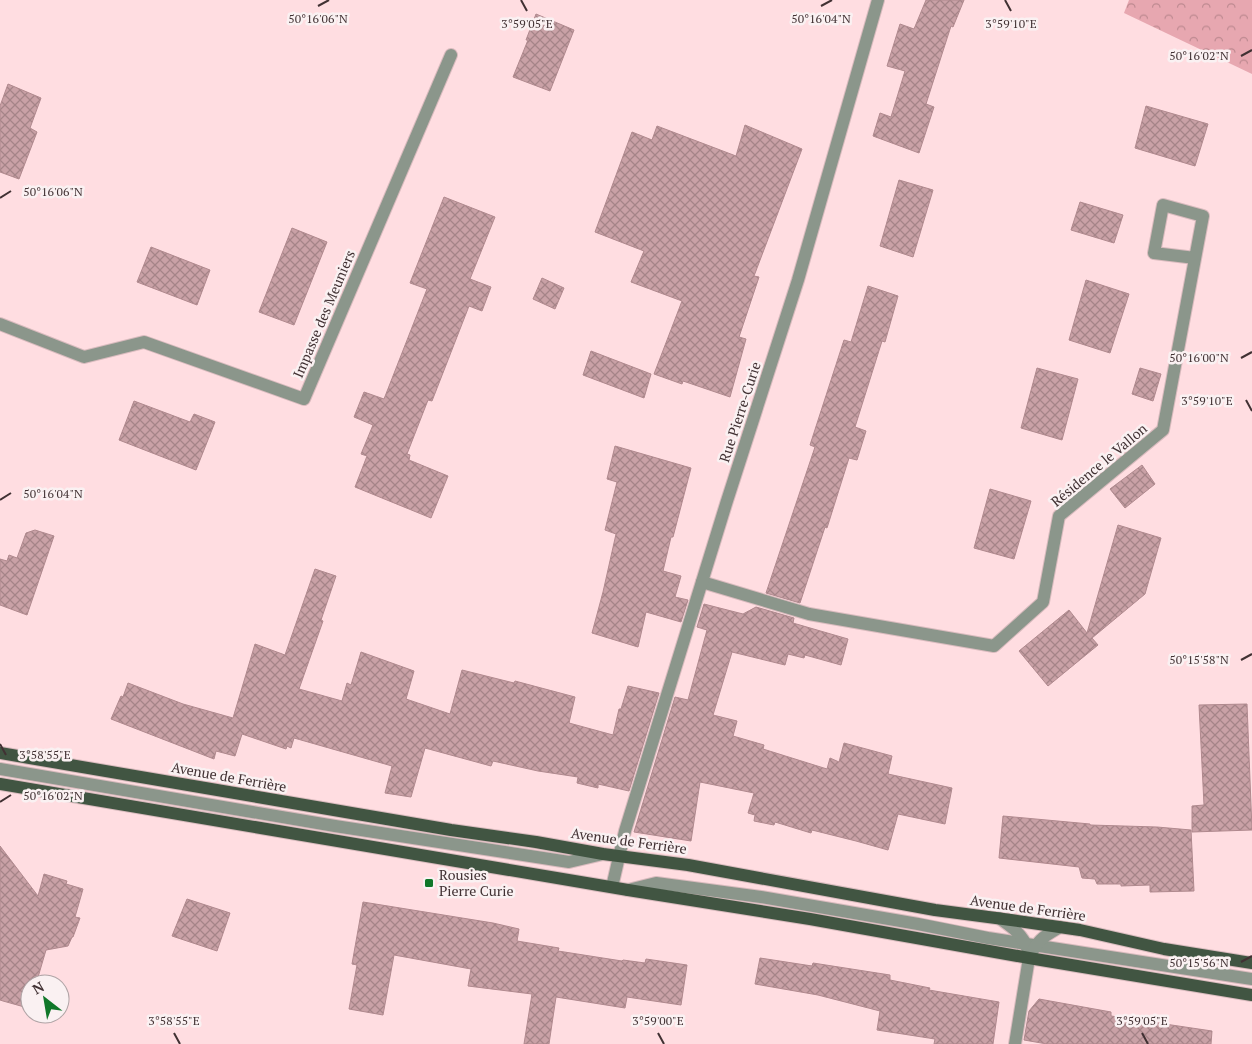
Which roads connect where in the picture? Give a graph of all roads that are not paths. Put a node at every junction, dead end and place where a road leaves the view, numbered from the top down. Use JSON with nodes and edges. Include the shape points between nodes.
{"nodes":[{"id":1,"x":878,"y":0,"type":"edge"},
{"id":2,"x":451,"y":55,"type":"dead end"},
{"id":3,"x":1195,"y":258,"type":"junction"},
{"id":4,"x":0,"y":324,"type":"edge"},
{"id":5,"x":702,"y":582,"type":"junction"},
{"id":6,"x":0,"y":753,"type":"edge"},
{"id":7,"x":0,"y":769,"type":"edge"},
{"id":8,"x":0,"y":784,"type":"edge"},
{"id":9,"x":603,"y":854,"type":"junction"},
{"id":10,"x":619,"y":856,"type":"junction"},
{"id":11,"x":612,"y":887,"type":"junction"},
{"id":12,"x":628,"y":890,"type":"junction"},
{"id":13,"x":999,"y":918,"type":"junction"},
{"id":14,"x":1060,"y":927,"type":"junction"},
{"id":15,"x":1030,"y":944,"type":"junction"},
{"id":16,"x":1029,"y":958,"type":"junction"},
{"id":17,"x":1252,"y":963,"type":"edge"},
{"id":18,"x":1252,"y":979,"type":"edge"},
{"id":19,"x":1252,"y":995,"type":"edge"},
{"id":20,"x":1014,"y":1044,"type":"edge"}],
"edges":[{"from":1,"to":5,"type":"street","name":"Rue Pierre-Curie","via":[[798,280]]},
{"from":2,"to":4,"type":"street","name":"Impasse des Meuniers","via":[[304,399],[144,342],[84,357]]},
{"from":3,"to":3,"type":"street","name":"Résidence le Vallon","via":[[1203,216],[1163,205],[1154,253]]},
{"from":3,"to":5,"type":"street","name":"Résidence le Vallon","via":[[1163,430],[1059,516],[1044,602],[994,646],[809,614]]},
{"from":5,"to":10,"type":"street","name":"Rue Pierre-Curie"},
{"from":6,"to":9,"type":"main road","name":"Avenue de Ferrière"},
{"from":7,"to":9,"type":"street","via":[[570,862]]},
{"from":8,"to":11,"type":"main road"},
{"from":9,"to":10,"type":"main road","name":"Avenue de Ferrière"},
{"from":10,"to":11,"type":"street","name":"Rue Pierre-Curie"},
{"from":10,"to":13,"type":"main road","name":"Avenue de Ferrière"},
{"from":11,"to":12,"type":"main road"},
{"from":12,"to":15,"type":"street","via":[[656,883],[742,894]]},
{"from":12,"to":16,"type":"main road"},
{"from":13,"to":14,"type":"main road","name":"Avenue de Ferrière"},
{"from":13,"to":15,"type":"street"},
{"from":14,"to":15,"type":"street"},
{"from":14,"to":17,"type":"main road","name":"Avenue de Ferrière"},
{"from":15,"to":16,"type":"street"},
{"from":15,"to":18,"type":"street"},
{"from":16,"to":19,"type":"main road"},
{"from":16,"to":20,"type":"street"}]}
